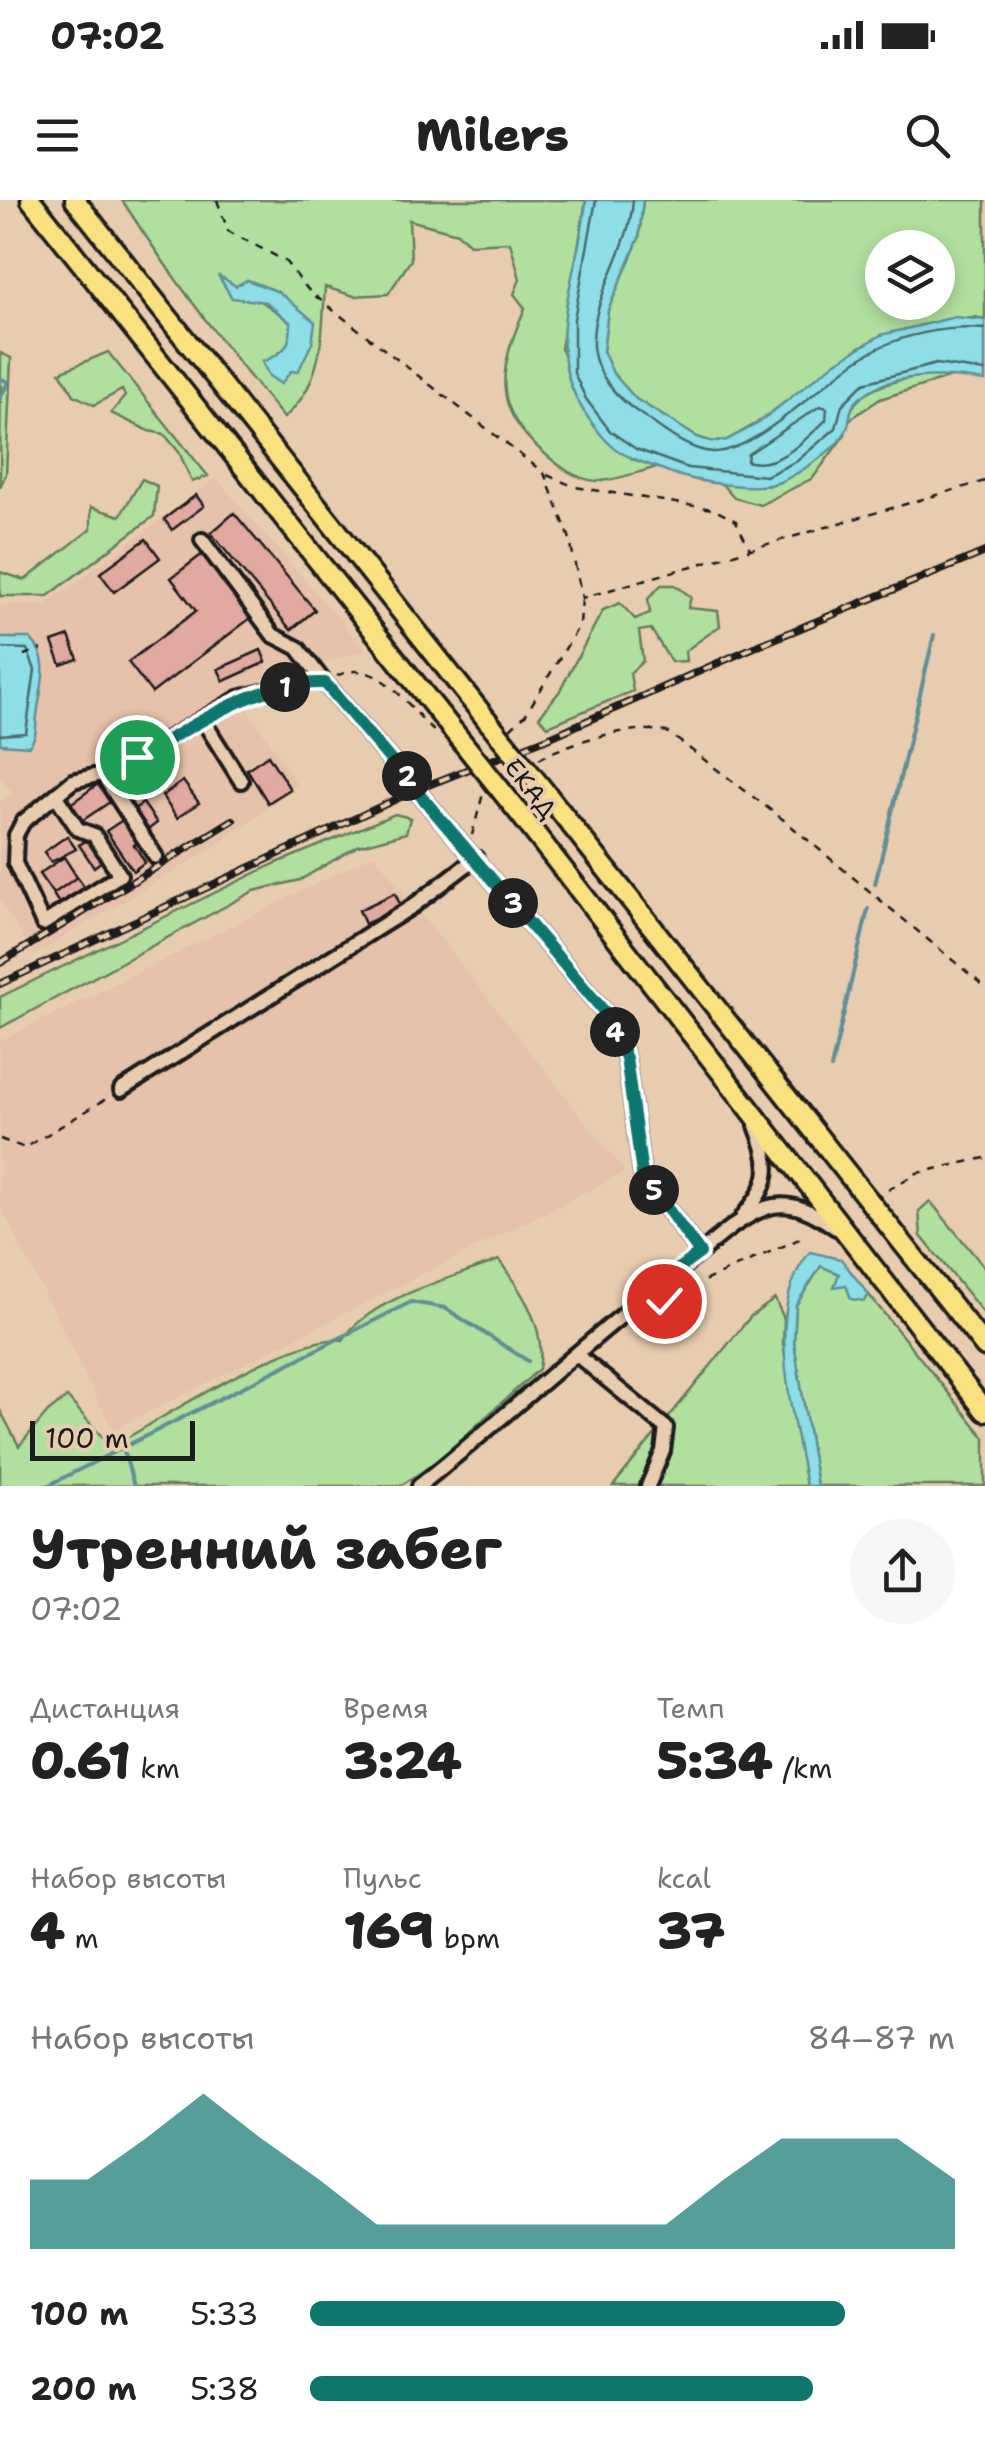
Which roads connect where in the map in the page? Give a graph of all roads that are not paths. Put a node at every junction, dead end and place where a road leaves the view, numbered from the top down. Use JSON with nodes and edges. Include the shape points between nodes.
{"nodes":[{"id":1,"x":31,"y":200,"type":"edge"},
{"id":2,"x":75,"y":200,"type":"edge"},
{"id":3,"x":202,"y":540,"type":"dead end"},
{"id":4,"x":325,"y":683,"type":"junction"},
{"id":5,"x":204,"y":722,"type":"junction"},
{"id":6,"x":102,"y":774,"type":"junction"},
{"id":7,"x":242,"y":780,"type":"dead end"},
{"id":8,"x":56,"y":796,"type":"junction"},
{"id":9,"x":472,"y":855,"type":"junction"},
{"id":10,"x":156,"y":857,"type":"dead end"},
{"id":11,"x":121,"y":1090,"type":"road end"},
{"id":12,"x":748,"y":1107,"type":"junction"},
{"id":13,"x":734,"y":1226,"type":"junction"},
{"id":14,"x":848,"y":1237,"type":"junction"},
{"id":15,"x":700,"y":1253,"type":"junction"},
{"id":16,"x":985,"y":1347,"type":"edge"},
{"id":17,"x":577,"y":1354,"type":"junction"},
{"id":18,"x":985,"y":1411,"type":"edge"},
{"id":19,"x":419,"y":1486,"type":"edge"},
{"id":20,"x":648,"y":1486,"type":"edge"}],
"edges":[{"from":1,"to":12,"type":"highway","name":"ЕКАД","bridge":true},
{"from":2,"to":16,"type":"highway","name":"ЕКАД","bridge":true},
{"from":3,"to":4,"type":"street","via":[[273,635],[298,648]]},
{"from":4,"to":5,"type":"street","via":[[239,698]]},
{"from":4,"to":9,"type":"street"},
{"from":5,"to":6,"type":"street"},
{"from":5,"to":7,"type":"street"},
{"from":6,"to":8,"type":"street","via":[[72,781]]},
{"from":6,"to":10,"type":"street"},
{"from":8,"to":8,"type":"street","via":[[22,822],[16,835],[16,862],[43,924],[120,875]]},
{"from":9,"to":11,"type":"street","via":[[413,906]]},
{"from":9,"to":15,"type":"street","via":[[608,1016],[626,1058],[642,1174]]},
{"from":12,"to":13,"type":"street","via":[[768,1180]]},
{"from":12,"to":14,"type":"highway","name":"ЕКАД"},
{"from":13,"to":14,"type":"street","via":[[767,1207],[793,1205]]},
{"from":13,"to":15,"type":"street"},
{"from":14,"to":18,"type":"highway","name":"ЕКАД"},
{"from":15,"to":17,"type":"street"},
{"from":17,"to":19,"type":"street"},
{"from":17,"to":20,"type":"street","via":[[666,1428]]}]}
